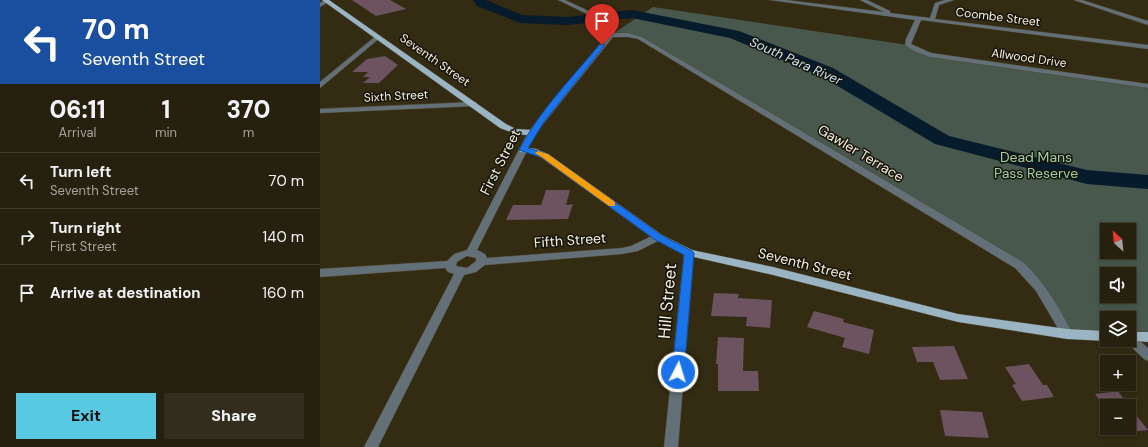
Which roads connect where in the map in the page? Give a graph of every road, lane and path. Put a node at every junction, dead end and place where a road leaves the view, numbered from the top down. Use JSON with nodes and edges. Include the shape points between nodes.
{"nodes":[{"id":1,"x":561,"y":0,"type":"edge"},
{"id":2,"x":773,"y":0,"type":"edge"},
{"id":3,"x":863,"y":0,"type":"edge"},
{"id":4,"x":952,"y":0,"type":"edge"},
{"id":5,"x":1077,"y":0,"type":"edge"},
{"id":6,"x":324,"y":2,"type":"edge"},
{"id":7,"x":890,"y":15,"type":"junction"},
{"id":8,"x":919,"y":18,"type":"junction"},
{"id":9,"x":932,"y":20,"type":"junction"},
{"id":10,"x":1148,"y":23,"type":"edge"},
{"id":11,"x":611,"y":35,"type":"junction"},
{"id":12,"x":378,"y":37,"type":"junction"},
{"id":13,"x":1148,"y":47,"type":"edge"},
{"id":14,"x":320,"y":86,"type":"edge"},
{"id":15,"x":1148,"y":86,"type":"edge"},
{"id":16,"x":473,"y":104,"type":"junction"},
{"id":17,"x":320,"y":111,"type":"edge"},
{"id":18,"x":532,"y":132,"type":"junction"},
{"id":19,"x":523,"y":150,"type":"junction"},
{"id":20,"x":658,"y":237,"type":"junction"},
{"id":21,"x":471,"y":252,"type":"junction"},
{"id":22,"x":689,"y":253,"type":"junction"},
{"id":23,"x":482,"y":262,"type":"junction"},
{"id":24,"x":455,"y":268,"type":"junction"},
{"id":25,"x":320,"y":273,"type":"edge"},
{"id":26,"x":1067,"y":334,"type":"junction"},
{"id":27,"x":1100,"y":336,"type":"edge"},
{"id":28,"x":1136,"y":337,"type":"edge"},
{"id":29,"x":1148,"y":337,"type":"edge"},
{"id":30,"x":1136,"y":344,"type":"edge"},
{"id":31,"x":1148,"y":356,"type":"edge"},
{"id":32,"x":371,"y":447,"type":"edge"},
{"id":33,"x":671,"y":447,"type":"edge"}],
"edges":[{"from":1,"to":11,"type":"street","via":[[599,17],[611,26]]},
{"from":2,"to":7,"type":"street","name":"Coombe Street"},
{"from":3,"to":7,"type":"street","via":[[889,12]]},
{"from":4,"to":9,"type":"street","via":[[937,4]]},
{"from":5,"to":10,"type":"street"},
{"from":6,"to":12,"type":"main road","name":"Seventh Street"},
{"from":7,"to":8,"type":"street","name":"Coombe Street"},
{"from":8,"to":9,"type":"street","name":"Coombe Street"},
{"from":8,"to":15,"type":"street","name":"Allwood Drive","via":[[908,45],[916,50],[942,57]]},
{"from":9,"to":13,"type":"street","name":"Coombe Street"},
{"from":11,"to":18,"type":"street","name":"First Street"},
{"from":11,"to":26,"type":"street","name":"Gawler Terrace","via":[[640,38],[1018,265],[1030,274]]},
{"from":12,"to":14,"type":"street"},
{"from":12,"to":16,"type":"main road","name":"Seventh Street"},
{"from":16,"to":17,"type":"street","name":"Sixth Street"},
{"from":16,"to":18,"type":"main road","name":"Seventh Street","via":[[503,126],[515,131]]},
{"from":18,"to":19,"type":"street","name":"First Street"},
{"from":19,"to":20,"type":"main road","name":"Seventh Street","via":[[545,156]]},
{"from":19,"to":21,"type":"street","name":"First Street"},
{"from":20,"to":22,"type":"main road","name":"Seventh Street"},
{"from":20,"to":23,"type":"street","name":"Fifth Street","via":[[622,252]]},
{"from":21,"to":23,"type":"street","via":[[481,256]]},
{"from":21,"to":24,"type":"street","via":[[457,256]]},
{"from":22,"to":26,"type":"main road","name":"Seventh Street","via":[[958,318]]},
{"from":22,"to":33,"type":"street","name":"Hill Street"},
{"from":23,"to":24,"type":"street","via":[[471,270]]},
{"from":24,"to":25,"type":"street"},
{"from":24,"to":32,"type":"street"},
{"from":26,"to":27,"type":"main road","name":"Seventh Street"},
{"from":28,"to":29,"type":"main road"},
{"from":30,"to":31,"type":"street"}]}
